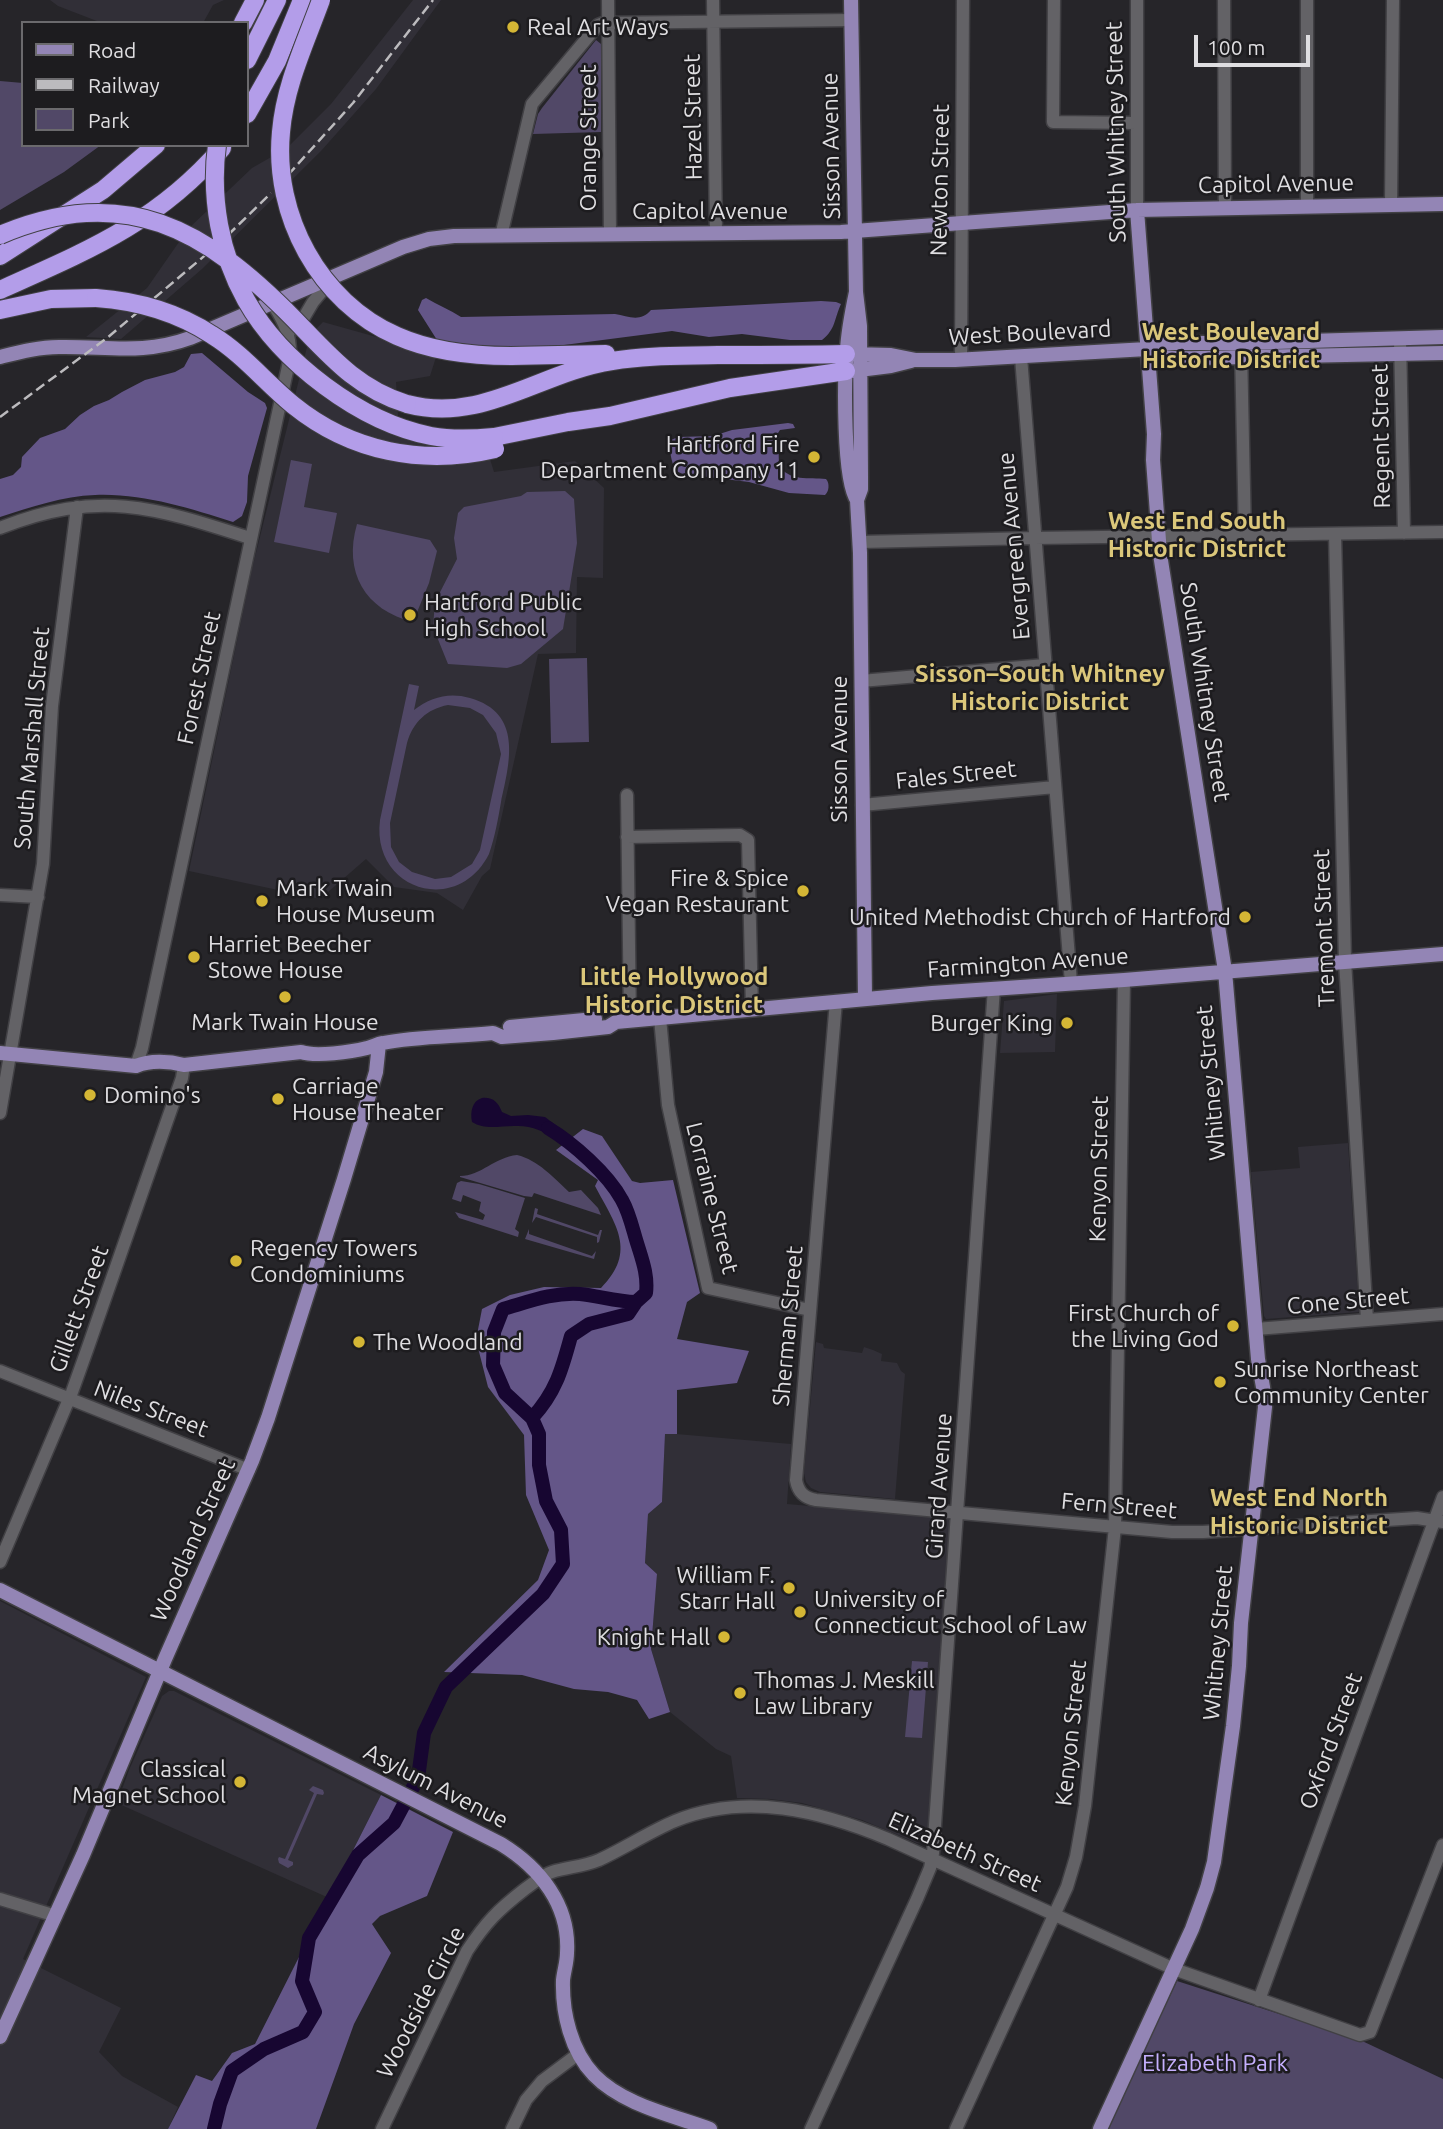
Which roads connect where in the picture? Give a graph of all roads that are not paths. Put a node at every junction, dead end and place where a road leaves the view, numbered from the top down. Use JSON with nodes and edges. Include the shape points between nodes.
{"nodes":[{"id":1,"x":254,"y":0,"type":"edge"},
{"id":2,"x":277,"y":0,"type":"edge"},
{"id":3,"x":302,"y":0,"type":"edge"},
{"id":4,"x":321,"y":0,"type":"edge"},
{"id":5,"x":608,"y":0,"type":"edge"},
{"id":6,"x":713,"y":0,"type":"edge"},
{"id":7,"x":852,"y":0,"type":"edge"},
{"id":8,"x":964,"y":0,"type":"edge"},
{"id":9,"x":1054,"y":0,"type":"edge"},
{"id":10,"x":1137,"y":0,"type":"edge"},
{"id":11,"x":1224,"y":0,"type":"edge"},
{"id":12,"x":1307,"y":0,"type":"edge"},
{"id":13,"x":1393,"y":0,"type":"edge"},
{"id":14,"x":852,"y":20,"type":"junction"},
{"id":15,"x":244,"y":21,"type":"edge"},
{"id":16,"x":713,"y":22,"type":"junction"},
{"id":17,"x":608,"y":23,"type":"junction"},
{"id":18,"x":248,"y":58,"type":"edge"},
{"id":19,"x":248,"y":112,"type":"edge"},
{"id":20,"x":1137,"y":123,"type":"junction"},
{"id":21,"x":154,"y":147,"type":"edge"},
{"id":22,"x":217,"y":147,"type":"edge"},
{"id":23,"x":221,"y":147,"type":"edge"},
{"id":24,"x":1443,"y":204,"type":"edge"},
{"id":25,"x":1391,"y":205,"type":"junction"},
{"id":26,"x":1307,"y":206,"type":"junction"},
{"id":27,"x":1224,"y":208,"type":"junction"},
{"id":28,"x":1137,"y":210,"type":"junction"},
{"id":29,"x":961,"y":224,"type":"junction"},
{"id":30,"x":855,"y":232,"type":"junction"},
{"id":31,"x":716,"y":233,"type":"junction"},
{"id":32,"x":610,"y":234,"type":"junction"},
{"id":33,"x":0,"y":235,"type":"edge"},
{"id":34,"x":501,"y":236,"type":"junction"},
{"id":35,"x":0,"y":256,"type":"edge"},
{"id":36,"x":335,"y":275,"type":"junction"},
{"id":37,"x":0,"y":289,"type":"edge"},
{"id":38,"x":272,"y":302,"type":"junction"},
{"id":39,"x":0,"y":310,"type":"edge"},
{"id":40,"x":1443,"y":337,"type":"edge"},
{"id":41,"x":1400,"y":339,"type":"junction"},
{"id":42,"x":290,"y":341,"type":"junction"},
{"id":43,"x":1147,"y":349,"type":"junction"},
{"id":44,"x":1241,"y":350,"type":"junction"},
{"id":45,"x":1443,"y":353,"type":"edge"},
{"id":46,"x":1401,"y":355,"type":"junction"},
{"id":47,"x":648,"y":356,"type":"junction"},
{"id":48,"x":0,"y":357,"type":"edge"},
{"id":49,"x":1021,"y":357,"type":"junction"},
{"id":50,"x":961,"y":360,"type":"junction"},
{"id":51,"x":853,"y":362,"type":"junction"},
{"id":52,"x":495,"y":443,"type":"junction"},
{"id":53,"x":77,"y":507,"type":"junction"},
{"id":54,"x":0,"y":528,"type":"edge"},
{"id":55,"x":1443,"y":532,"type":"edge"},
{"id":56,"x":1404,"y":533,"type":"junction"},
{"id":57,"x":1335,"y":534,"type":"junction"},
{"id":58,"x":1245,"y":536,"type":"junction"},
{"id":59,"x":1158,"y":537,"type":"junction"},
{"id":60,"x":250,"y":538,"type":"junction"},
{"id":61,"x":1034,"y":538,"type":"junction"},
{"id":62,"x":860,"y":542,"type":"junction"},
{"id":63,"x":1045,"y":665,"type":"junction"},
{"id":64,"x":862,"y":681,"type":"junction"},
{"id":65,"x":1055,"y":787,"type":"junction"},
{"id":66,"x":627,"y":795,"type":"dead end"},
{"id":67,"x":862,"y":805,"type":"junction"},
{"id":68,"x":627,"y":837,"type":"junction"},
{"id":69,"x":0,"y":895,"type":"edge"},
{"id":70,"x":38,"y":897,"type":"junction"},
{"id":71,"x":1443,"y":954,"type":"edge"},
{"id":72,"x":1345,"y":961,"type":"junction"},
{"id":73,"x":1224,"y":971,"type":"junction"},
{"id":74,"x":1124,"y":980,"type":"junction"},
{"id":75,"x":1071,"y":983,"type":"junction"},
{"id":76,"x":994,"y":988,"type":"junction"},
{"id":77,"x":865,"y":998,"type":"junction"},
{"id":78,"x":836,"y":1001,"type":"junction"},
{"id":79,"x":752,"y":1009,"type":"junction"},
{"id":80,"x":660,"y":1018,"type":"junction"},
{"id":81,"x":623,"y":1021,"type":"junction"},
{"id":82,"x":379,"y":1044,"type":"junction"},
{"id":83,"x":5,"y":1054,"type":"edge"},
{"id":84,"x":184,"y":1065,"type":"junction"},
{"id":85,"x":136,"y":1066,"type":"junction"},
{"id":86,"x":0,"y":1113,"type":"edge"},
{"id":87,"x":810,"y":1310,"type":"junction"},
{"id":88,"x":1443,"y":1314,"type":"edge"},
{"id":89,"x":1367,"y":1320,"type":"junction"},
{"id":90,"x":1256,"y":1329,"type":"junction"},
{"id":91,"x":0,"y":1371,"type":"edge"},
{"id":92,"x":69,"y":1399,"type":"junction"},
{"id":93,"x":249,"y":1470,"type":"junction"},
{"id":94,"x":1443,"y":1497,"type":"edge"},
{"id":95,"x":959,"y":1513,"type":"junction"},
{"id":96,"x":1439,"y":1521,"type":"edge"},
{"id":97,"x":1115,"y":1527,"type":"junction"},
{"id":98,"x":1252,"y":1528,"type":"junction"},
{"id":99,"x":0,"y":1562,"type":"edge"},
{"id":100,"x":0,"y":1590,"type":"edge"},
{"id":101,"x":160,"y":1671,"type":"junction"},
{"id":102,"x":1443,"y":1845,"type":"edge"},
{"id":103,"x":932,"y":1860,"type":"junction"},
{"id":104,"x":542,"y":1876,"type":"junction"},
{"id":105,"x":0,"y":1899,"type":"edge"},
{"id":106,"x":56,"y":1916,"type":"junction"},
{"id":107,"x":1055,"y":1916,"type":"junction"},
{"id":108,"x":1174,"y":1969,"type":"junction"},
{"id":109,"x":1259,"y":2000,"type":"junction"},
{"id":110,"x":0,"y":2038,"type":"edge"},
{"id":111,"x":578,"y":2054,"type":"junction"},
{"id":112,"x":676,"y":2123,"type":"edge"},
{"id":113,"x":382,"y":2129,"type":"edge"},
{"id":114,"x":512,"y":2129,"type":"edge"},
{"id":115,"x":710,"y":2129,"type":"edge"},
{"id":116,"x":811,"y":2129,"type":"edge"},
{"id":117,"x":956,"y":2129,"type":"edge"},
{"id":118,"x":1100,"y":2129,"type":"edge"}],
"edges":[{"from":1,"to":15,"type":"highway"},
{"from":2,"to":18,"type":"highway"},
{"from":3,"to":19,"type":"highway","via":[[270,76]]},
{"from":4,"to":47,"type":"highway","bridge":true,"via":[[290,81],[280,138],[281,169],[296,231],[326,282],[370,321],[443,351]]},
{"from":5,"to":17,"type":"street","name":"Orange Street"},
{"from":6,"to":16,"type":"street","name":"Hazel Street"},
{"from":7,"to":14,"type":"main road","name":"Sisson Avenue"},
{"from":8,"to":29,"type":"street","name":"Newton Street"},
{"from":9,"to":20,"type":"street","via":[[1053,122]]},
{"from":10,"to":20,"type":"street","name":"South Whitney Street"},
{"from":11,"to":27,"type":"street"},
{"from":12,"to":26,"type":"street"},
{"from":13,"to":25,"type":"street"},
{"from":14,"to":16,"type":"street"},
{"from":14,"to":30,"type":"main road","name":"Sisson Avenue"},
{"from":16,"to":17,"type":"street"},
{"from":16,"to":31,"type":"street","name":"Hazel Street"},
{"from":17,"to":32,"type":"street","name":"Orange Street"},
{"from":17,"to":34,"type":"street","via":[[592,29],[532,104]]},
{"from":20,"to":28,"type":"street","name":"South Whitney Street"},
{"from":21,"to":35,"type":"highway","via":[[103,190]]},
{"from":22,"to":52,"type":"highway","bridge":true,"via":[[217,208],[229,260],[248,303],[286,351],[342,398],[394,425],[439,437]]},
{"from":23,"to":37,"type":"highway","via":[[181,189],[130,227]]},
{"from":24,"to":25,"type":"main road","name":"Capitol Avenue"},
{"from":25,"to":26,"type":"main road","name":"Capitol Avenue"},
{"from":26,"to":27,"type":"main road","name":"Capitol Avenue"},
{"from":27,"to":28,"type":"main road","name":"Capitol Avenue"},
{"from":28,"to":29,"type":"main road","name":"Capitol Avenue"},
{"from":28,"to":43,"type":"main road","name":"South Whitney Street"},
{"from":29,"to":30,"type":"main road","name":"Capitol Avenue"},
{"from":29,"to":50,"type":"street","name":"Newton Street"},
{"from":30,"to":31,"type":"main road","name":"Capitol Avenue"},
{"from":30,"to":51,"type":"main road","name":"Sisson Avenue"},
{"from":31,"to":32,"type":"main road","name":"Capitol Avenue"},
{"from":32,"to":34,"type":"main road","name":"Capitol Avenue"},
{"from":33,"to":47,"type":"highway","bridge":true,"via":[[43,219],[85,213],[128,215],[178,230],[248,274],[357,381],[381,395],[437,410],[480,405],[582,368]]},
{"from":34,"to":36,"type":"main road","name":"Capitol Avenue","via":[[416,242]]},
{"from":36,"to":38,"type":"main road","name":"Capitol Avenue"},
{"from":36,"to":42,"type":"street"},
{"from":38,"to":42,"type":"street"},
{"from":38,"to":48,"type":"main road","name":"Capitol Avenue","via":[[166,346],[132,350],[48,347]]},
{"from":39,"to":52,"type":"highway","bridge":true,"via":[[45,300],[96,298],[154,308],[200,327],[300,410],[368,446],[433,457],[461,456]]},
{"from":40,"to":41,"type":"main road","name":"West Boulevard"},
{"from":41,"to":44,"type":"main road","name":"West Boulevard"},
{"from":41,"to":46,"type":"street","name":"Regent Street"},
{"from":42,"to":60,"type":"street","name":"Forest Street"},
{"from":43,"to":44,"type":"main road","name":"West Boulevard","via":[[1161,357]]},
{"from":43,"to":49,"type":"main road","name":"West Boulevard"},
{"from":43,"to":59,"type":"main road","name":"South Whitney Street"},
{"from":44,"to":46,"type":"main road","name":"West Boulevard"},
{"from":44,"to":58,"type":"street"},
{"from":45,"to":46,"type":"main road","name":"West Boulevard"},
{"from":46,"to":56,"type":"street","name":"Regent Street"},
{"from":47,"to":51,"type":"highway"},
{"from":49,"to":50,"type":"main road","name":"West Boulevard"},
{"from":49,"to":61,"type":"street","name":"Evergreen Avenue"},
{"from":50,"to":51,"type":"main road","name":"West Boulevard","via":[[891,355]]},
{"from":51,"to":52,"type":"highway","via":[[568,422]]},
{"from":51,"to":62,"type":"main road","name":"Sisson Avenue","via":[[851,490],[857,500]]},
{"from":53,"to":54,"type":"street","via":[[45,512]]},
{"from":53,"to":60,"type":"street","via":[[153,510]]},
{"from":53,"to":70,"type":"street","name":"South Marshall Street","via":[[52,706]]},
{"from":55,"to":56,"type":"street"},
{"from":56,"to":57,"type":"street"},
{"from":57,"to":58,"type":"street"},
{"from":57,"to":72,"type":"street","name":"Tremont Street"},
{"from":58,"to":59,"type":"street"},
{"from":59,"to":61,"type":"street"},
{"from":59,"to":73,"type":"main road","name":"South Whitney Street"},
{"from":60,"to":85,"type":"street","name":"Forest Street"},
{"from":61,"to":62,"type":"street"},
{"from":61,"to":63,"type":"street","name":"Evergreen Avenue"},
{"from":62,"to":64,"type":"main road","name":"Sisson Avenue"},
{"from":63,"to":64,"type":"street"},
{"from":63,"to":65,"type":"street","name":"Evergreen Avenue"},
{"from":64,"to":67,"type":"main road","name":"Sisson Avenue"},
{"from":65,"to":67,"type":"street","name":"Fales Street"},
{"from":65,"to":75,"type":"street","name":"Evergreen Avenue"},
{"from":66,"to":68,"type":"street"},
{"from":67,"to":77,"type":"main road","name":"Sisson Avenue"},
{"from":68,"to":79,"type":"street","via":[[740,835],[748,840]]},
{"from":68,"to":81,"type":"street"},
{"from":69,"to":70,"type":"street"},
{"from":70,"to":83,"type":"street","name":"South Marshall Street"},
{"from":71,"to":72,"type":"main road","name":"Farmington Avenue"},
{"from":72,"to":73,"type":"main road","name":"Farmington Avenue"},
{"from":72,"to":89,"type":"street","name":"Tremont Street"},
{"from":73,"to":74,"type":"main road","name":"Farmington Avenue"},
{"from":73,"to":90,"type":"main road","name":"Whitney Street"},
{"from":74,"to":75,"type":"main road","name":"Farmington Avenue"},
{"from":74,"to":97,"type":"street","name":"Kenyon Street"},
{"from":75,"to":76,"type":"main road","name":"Farmington Avenue"},
{"from":76,"to":77,"type":"main road","name":"Farmington Avenue"},
{"from":76,"to":95,"type":"street","name":"Girard Avenue"},
{"from":77,"to":78,"type":"main road","name":"Farmington Avenue"},
{"from":78,"to":79,"type":"main road","name":"Farmington Avenue"},
{"from":78,"to":87,"type":"street","name":"Sherman Street"},
{"from":79,"to":80,"type":"main road","name":"Farmington Avenue"},
{"from":80,"to":81,"type":"main road","name":"Farmington Avenue"},
{"from":80,"to":87,"type":"street","name":"Lorraine Street","via":[[668,1105],[708,1288]]},
{"from":81,"to":82,"type":"main road","name":"Farmington Avenue","via":[[563,1021]]},
{"from":82,"to":84,"type":"main road","name":"Farmington Avenue","via":[[364,1040],[313,1045],[301,1052]]},
{"from":82,"to":93,"type":"main road","name":"Woodland Street","via":[[376,1072],[345,1177]]},
{"from":83,"to":85,"type":"main road","name":"Farmington Avenue"},
{"from":83,"to":86,"type":"street","name":"South Marshall Street"},
{"from":84,"to":85,"type":"main road","name":"Farmington Avenue","via":[[157,1071]]},
{"from":84,"to":92,"type":"street","name":"Gillett Street"},
{"from":87,"to":95,"type":"street","name":"Sherman Street","via":[[796,1480],[800,1492],[816,1500]]},
{"from":88,"to":89,"type":"street","name":"Cone Street"},
{"from":89,"to":90,"type":"street","name":"Cone Street"},
{"from":90,"to":98,"type":"main road","name":"Whitney Street","via":[[1264,1419]]},
{"from":91,"to":92,"type":"street","name":"Niles Street"},
{"from":92,"to":93,"type":"street","name":"Niles Street"},
{"from":92,"to":99,"type":"street","name":"Gillett Street"},
{"from":93,"to":101,"type":"main road","name":"Woodland Street"},
{"from":94,"to":96,"type":"street","name":"Oxford Street"},
{"from":95,"to":97,"type":"street","name":"Fern Street"},
{"from":95,"to":103,"type":"street","name":"Girard Avenue"},
{"from":96,"to":98,"type":"street","name":"Fern Street","via":[[1417,1518]]},
{"from":96,"to":109,"type":"street","name":"Oxford Street"},
{"from":97,"to":98,"type":"street","name":"Fern Street","via":[[1187,1532]]},
{"from":97,"to":107,"type":"street","name":"Kenyon Street","via":[[1085,1806],[1072,1872]]},
{"from":98,"to":108,"type":"main road","name":"Whitney Street","via":[[1217,1848],[1207,1888]]},
{"from":100,"to":101,"type":"main road","name":"Asylum Avenue"},
{"from":101,"to":104,"type":"main road","name":"Asylum Avenue","via":[[501,1844]]},
{"from":101,"to":106,"type":"main road","name":"Woodland Street"},
{"from":102,"to":109,"type":"street","name":"Elizabeth Street","via":[[1370,2032],[1356,2034]]},
{"from":103,"to":104,"type":"street","name":"Elizabeth Street","via":[[843,1822],[750,1806],[692,1815],[585,1865]]},
{"from":103,"to":107,"type":"street","name":"Elizabeth Street"},
{"from":103,"to":116,"type":"street","name":"Girard Avenue"},
{"from":104,"to":111,"type":"main road","name":"Asylum Avenue","via":[[565,1927],[564,2004]]},
{"from":104,"to":113,"type":"street","name":"Woodside Circle","via":[[482,1927]]},
{"from":105,"to":106,"type":"street"},
{"from":106,"to":110,"type":"main road","name":"Woodland Street"},
{"from":107,"to":108,"type":"street","name":"Elizabeth Street"},
{"from":107,"to":117,"type":"street","name":"Kenyon Street"},
{"from":108,"to":109,"type":"street","name":"Elizabeth Street"},
{"from":108,"to":118,"type":"main road","name":"Whitney Street"},
{"from":111,"to":112,"type":"main road","name":"Asylum Avenue","via":[[611,2089]]},
{"from":111,"to":114,"type":"street","via":[[542,2081]]},
{"from":112,"to":115,"type":"main road","name":"Asylum Avenue"}]}
